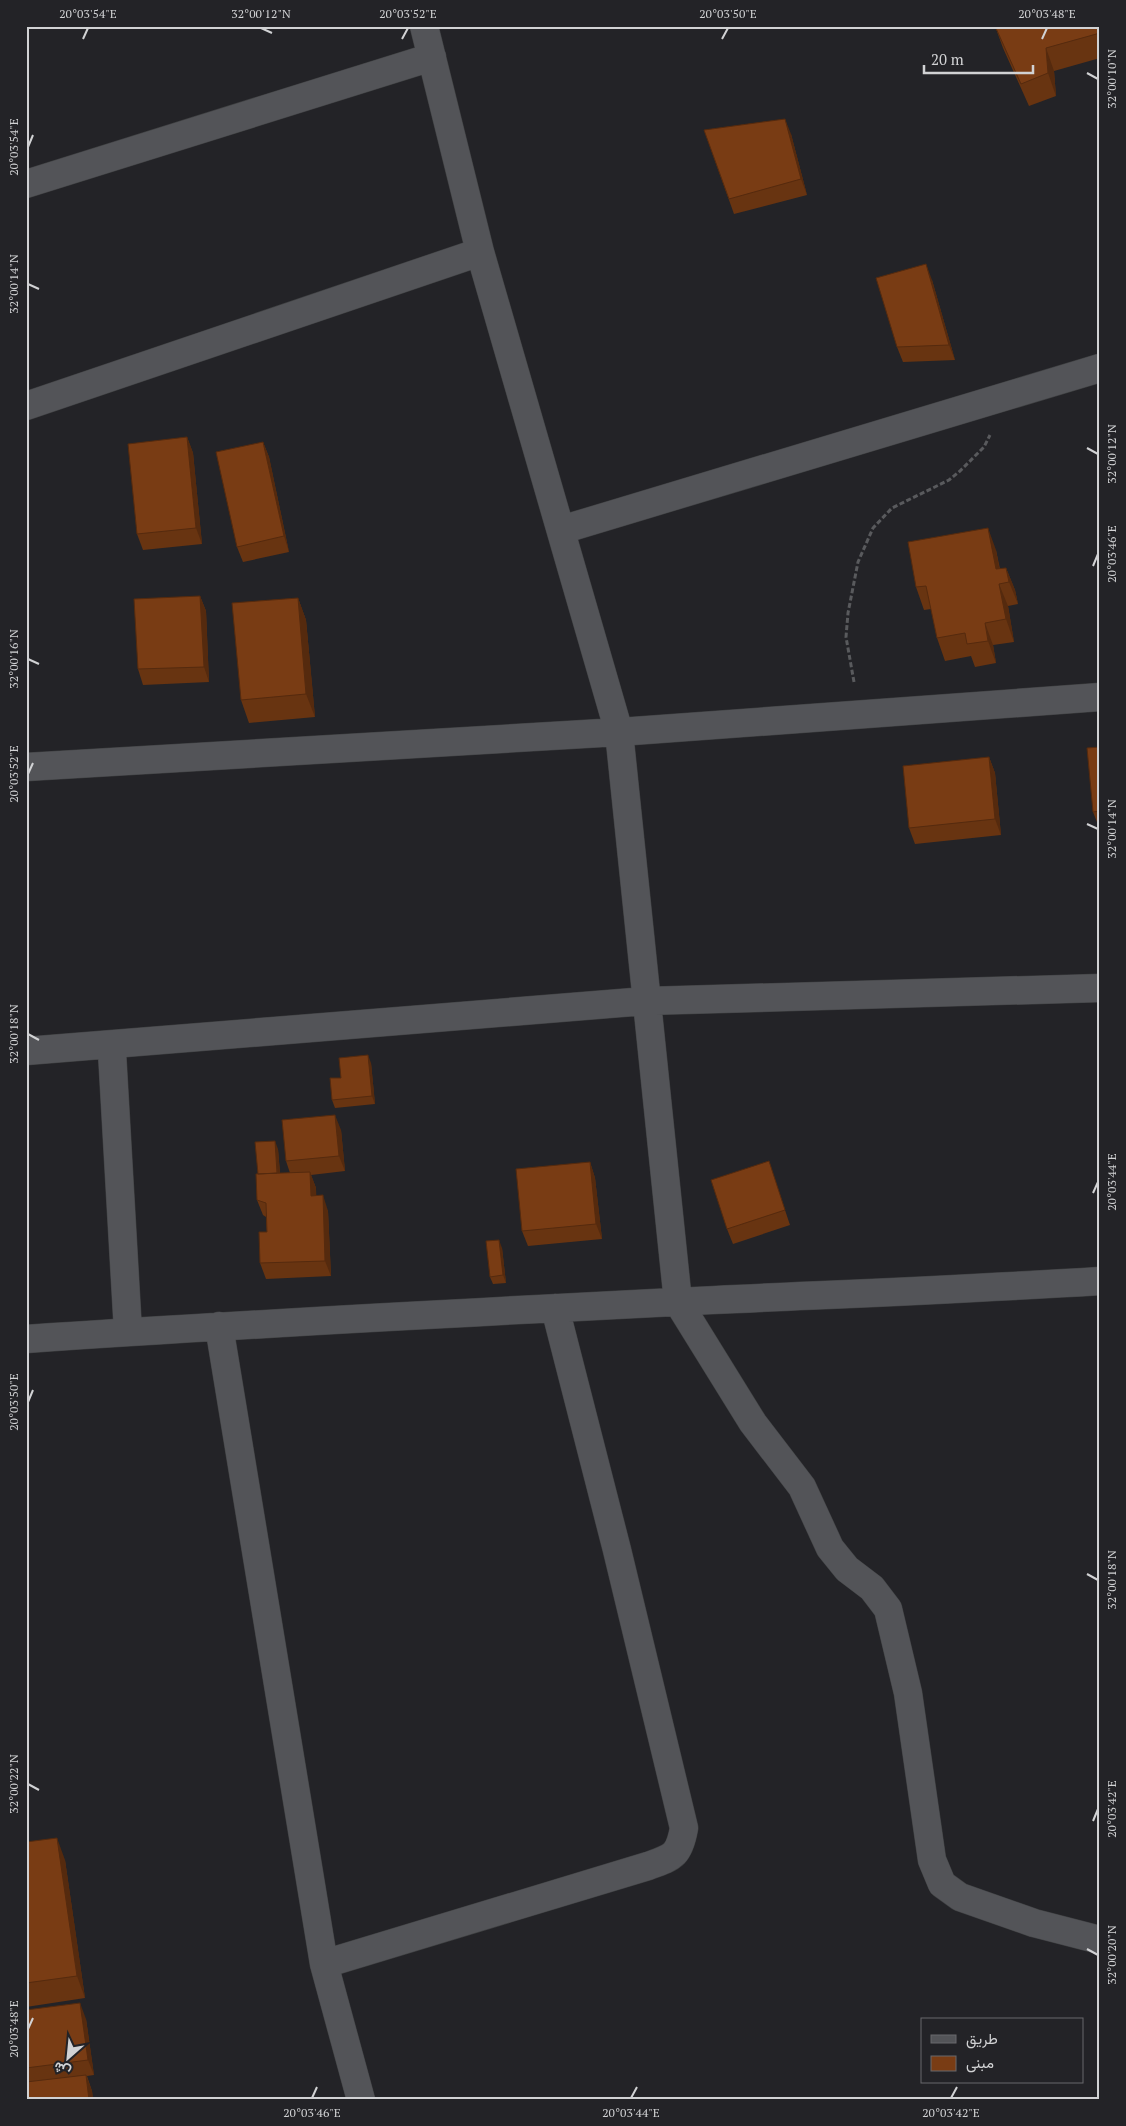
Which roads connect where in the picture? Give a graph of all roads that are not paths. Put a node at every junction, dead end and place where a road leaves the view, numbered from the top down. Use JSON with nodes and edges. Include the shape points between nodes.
{"nodes":[{"id":1,"x":424,"y":26,"type":"edge"},
{"id":2,"x":432,"y":57,"type":"junction"},
{"id":3,"x":26,"y":184,"type":"edge"},
{"id":4,"x":480,"y":252,"type":"junction"},
{"id":5,"x":1100,"y":368,"type":"edge"},
{"id":6,"x":26,"y":406,"type":"edge"},
{"id":7,"x":561,"y":530,"type":"junction"},
{"id":8,"x":1100,"y":697,"type":"edge"},
{"id":9,"x":619,"y":732,"type":"junction"},
{"id":10,"x":26,"y":767,"type":"edge"},
{"id":11,"x":1100,"y":988,"type":"edge"},
{"id":12,"x":646,"y":1001,"type":"junction"},
{"id":13,"x":26,"y":1051,"type":"edge"},
{"id":14,"x":112,"y":1052,"type":"dead end"},
{"id":15,"x":1100,"y":1281,"type":"edge"},
{"id":16,"x":678,"y":1302,"type":"junction"},
{"id":17,"x":554,"y":1308,"type":"junction"},
{"id":18,"x":219,"y":1326,"type":"junction"},
{"id":19,"x":128,"y":1332,"type":"junction"},
{"id":20,"x":26,"y":1340,"type":"edge"},
{"id":21,"x":1100,"y":1940,"type":"edge"},
{"id":22,"x":324,"y":1964,"type":"junction"},
{"id":23,"x":361,"y":2100,"type":"edge"}],
"edges":[{"from":1,"to":2,"type":"street"},
{"from":2,"to":3,"type":"street"},
{"from":2,"to":4,"type":"street"},
{"from":4,"to":6,"type":"street"},
{"from":4,"to":7,"type":"street"},
{"from":5,"to":7,"type":"street"},
{"from":7,"to":9,"type":"street"},
{"from":8,"to":9,"type":"street"},
{"from":9,"to":10,"type":"street"},
{"from":9,"to":12,"type":"street"},
{"from":11,"to":12,"type":"street"},
{"from":12,"to":13,"type":"street"},
{"from":12,"to":16,"type":"street"},
{"from":14,"to":19,"type":"street"},
{"from":15,"to":16,"type":"street"},
{"from":16,"to":17,"type":"street"},
{"from":16,"to":21,"type":"street","via":[[752,1423],[802,1487],[830,1548],[846,1569],[872,1588],[888,1609],[908,1693],[932,1860],[942,1884],[960,1897],[1034,1923]]},
{"from":17,"to":18,"type":"street"},
{"from":17,"to":22,"type":"street","via":[[684,1828],[681,1846],[672,1857],[648,1866]]},
{"from":18,"to":19,"type":"street"},
{"from":18,"to":22,"type":"street"},
{"from":19,"to":20,"type":"street"},
{"from":22,"to":23,"type":"street"}]}
